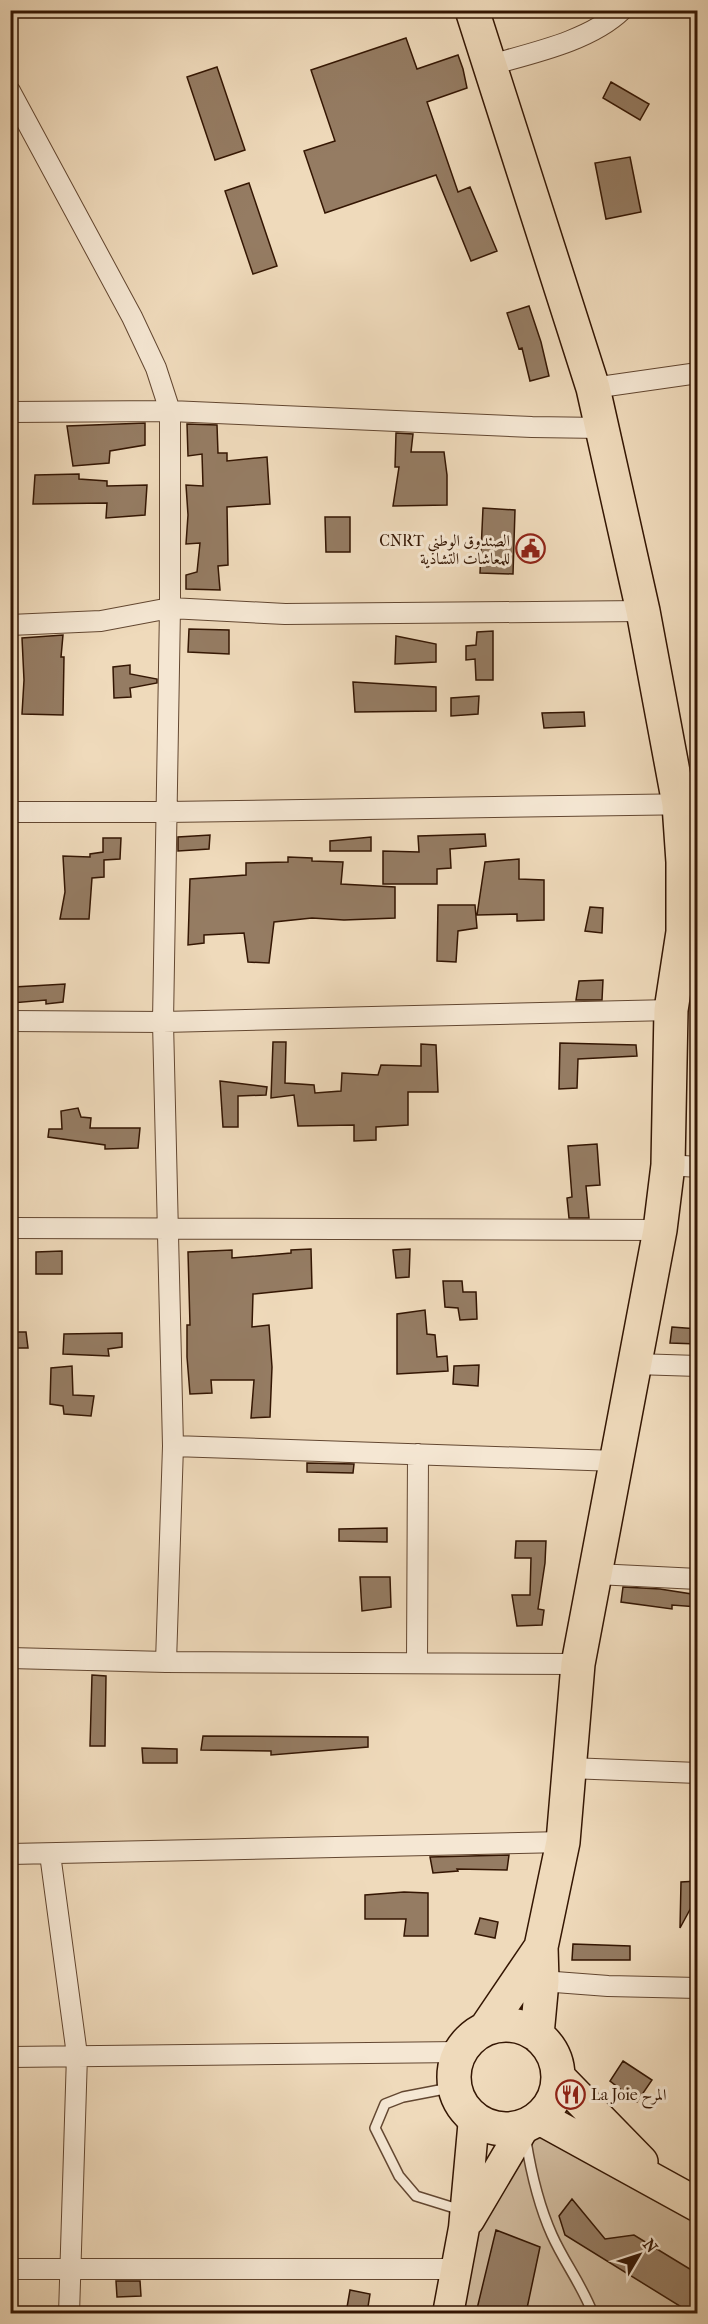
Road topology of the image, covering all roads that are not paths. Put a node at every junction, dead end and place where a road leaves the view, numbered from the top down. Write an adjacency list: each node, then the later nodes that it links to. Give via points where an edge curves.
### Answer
1 (472, 10): 3 (highway)
2 (622, 10): 3 (street, via 579,38)
3 (490, 65): 8 (highway)
4 (10, 91): 6 (street)
5 (10, 120): 6 (street)
6 (30, 128): 9 (street, via 132,317 156,368)
7 (698, 373): 8 (street)
8 (593, 388): 11 (highway)
9 (170, 411): 10 (street); 11 (street); 12 (street)
10 (10, 412)
11 (602, 428): 13 (highway)
12 (170, 608): 13 (street, via 285,614); 14 (street, via 101,621); 17 (street)
13 (643, 611): 15 (highway)
14 (10, 625)
15 (688, 804): 17 (street); 18 (highway, via 683,862)
16 (10, 812): 17 (street)
17 (166, 812): 21 (street)
18 (690, 932): 19 (highway)
19 (670, 1010): 21 (street); 22 (highway)
20 (10, 1022): 21 (street)
21 (163, 1022): 24 (street)
22 (682, 1166): 25 (highway)
23 (10, 1228): 24 (street)
24 (168, 1229): 25 (street); 28 (street)
25 (660, 1230): 26 (highway)
26 (635, 1364): 27 (street); 30 (highway)
27 (698, 1366)
28 (173, 1446): 29 (street); 34 (street)
29 (418, 1454): 30 (street); 35 (street)
30 (617, 1461): 31 (highway)
31 (596, 1574): 32 (street); 36 (highway)
32 (698, 1579)
33 (10, 1658): 34 (street)
34 (166, 1662): 35 (street)
35 (417, 1663): 36 (street)
36 (579, 1664): 37 (highway)
37 (569, 1768): 38 (street); 39 (highway)
38 (698, 1773)
39 (563, 1842): 41 (street); 42 (highway)
40 (10, 1854): 41 (street)
41 (50, 1854): 48 (street)
42 (542, 1947): 43 (highway); 45 (highway)
43 (542, 1981): 44 (street); 46 (highway)
44 (698, 1988)
45 (486, 2028): 46 (highway, via 521,2027); 47 (highway)
46 (537, 2035): 50 (highway, via 549,2047)
47 (460, 2052): 48 (street); 51 (highway, via 454,2069)
48 (77, 2055): 49 (street); 58 (street)
49 (10, 2056)
50 (559, 2078): 53 (highway, via 553,2100); 54 (highway)
51 (455, 2087): 52 (highway); 56 (lane, via 385,2104 375,2128 399,2176 416,2196)
52 (474, 2118): 53 (highway, via 489,2126 511,2129); 56 (main road)
53 (532, 2122): 54 (highway); 56 (main road); 62 (lane, via 534,2180 552,2235)
54 (666, 2186): 55 (highway)
55 (698, 2205)
56 (465, 2220): 59 (main road)
57 (10, 2268): 58 (street)
58 (71, 2269): 59 (street); 60 (street)
59 (457, 2269): 61 (main road)
60 (69, 2313)
61 (448, 2313)
62 (593, 2313)

